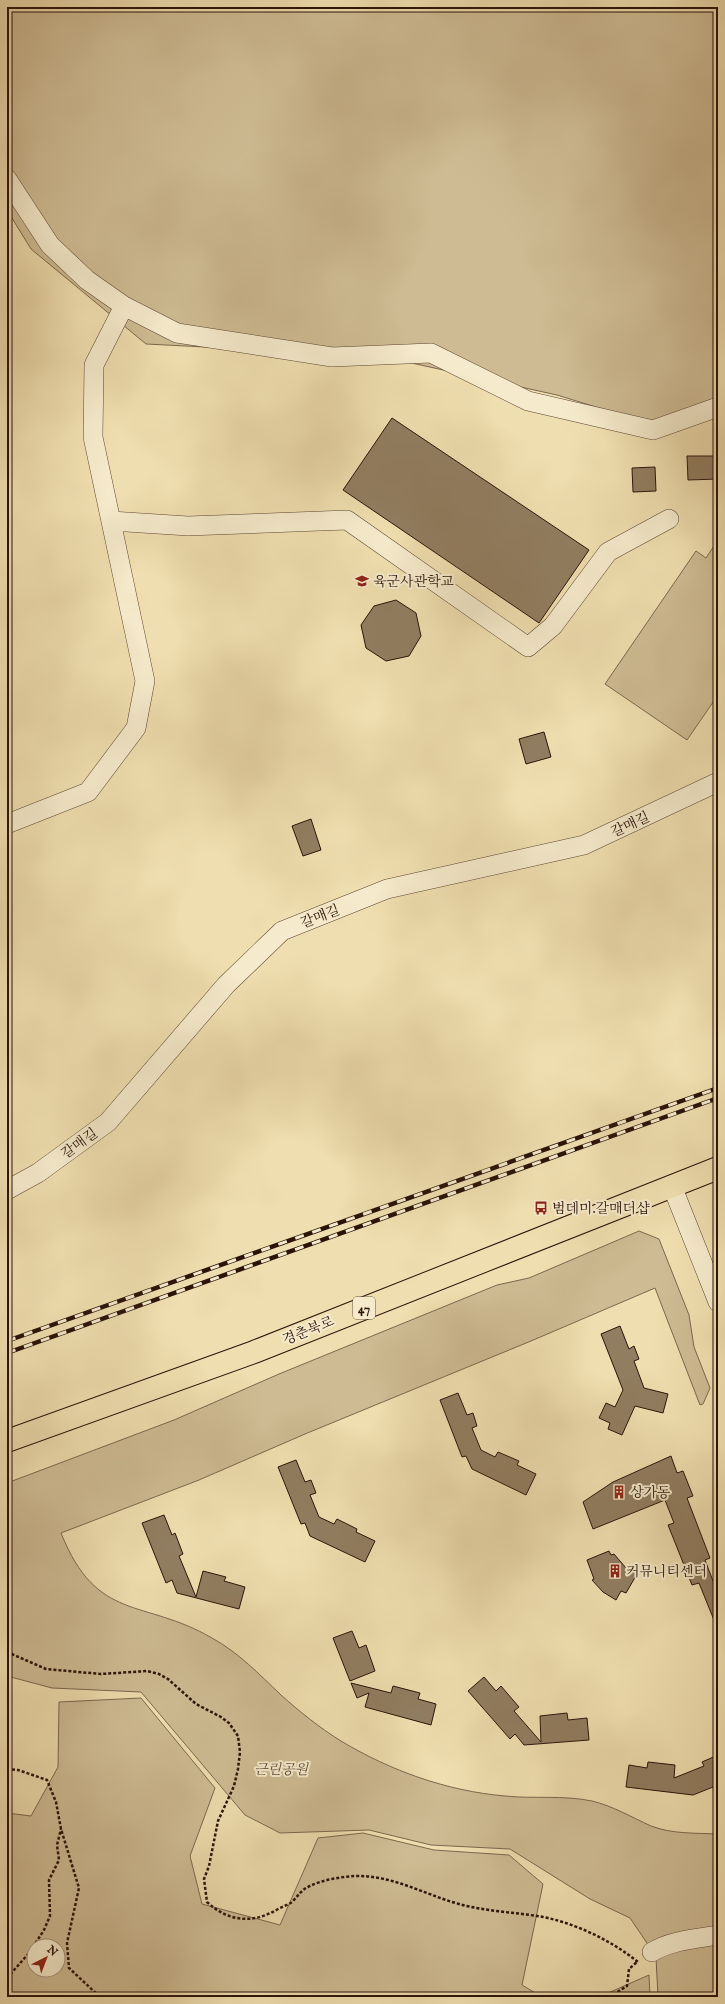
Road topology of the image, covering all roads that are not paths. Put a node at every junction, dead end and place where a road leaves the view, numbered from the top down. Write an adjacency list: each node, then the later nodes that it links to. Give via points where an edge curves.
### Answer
1 (7, 179): 2 (street, via 50,245 87,280)
2 (124, 306): 3 (street, via 177,333 332,357 431,353 528,401 653,430); 5 (street, via 94,365 93,437)
3 (718, 406)
4 (668, 519): 5 (street, via 608,552 553,626 528,647 347,520 188,526)
5 (111, 521): 7 (street, via 145,681 136,728 88,792)
6 (718, 782): 10 (street, 갈매길, via 584,845 387,890 282,931 226,985 108,1122 38,1173)
7 (7, 824)
8 (718, 1168): 9 (main road, 경춘북로 / 47)
9 (672, 1186): 11 (street); 12 (main road, 경춘북로 / 47, via 254,1352)
10 (7, 1190)
11 (718, 1302)
12 (7, 1441)
13 (718, 1935): 14 (street, via 660,1947)
14 (645, 1957)

